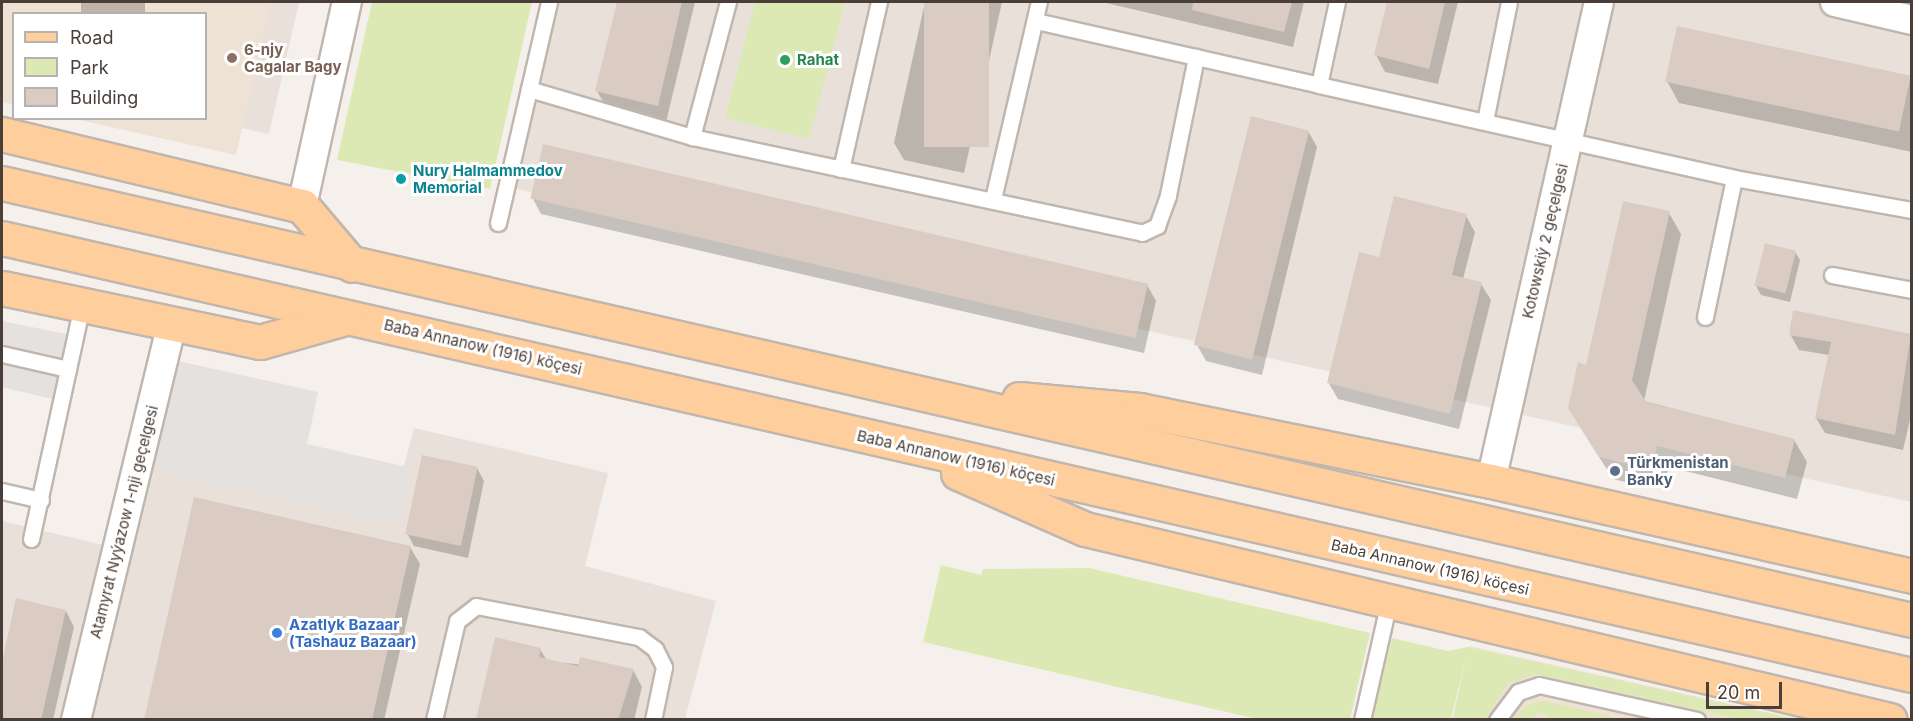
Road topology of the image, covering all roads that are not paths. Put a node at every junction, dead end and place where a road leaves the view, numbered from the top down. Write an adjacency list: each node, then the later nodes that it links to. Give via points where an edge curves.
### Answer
1 (347, 2): 23 (street)
2 (549, 2): 14 (lane)
3 (728, 2): 17 (lane)
4 (879, 2): 19 (lane)
5 (1039, 2): 11 (lane)
6 (1337, 2): 13 (lane)
7 (1509, 2): 15 (lane)
8 (1599, 2): 18 (street, Kotowskiý 2 geçelgesi)
9 (1835, 2): 10 (street)
10 (1911, 20)
11 (1036, 21): 12 (lane); 22 (lane)
12 (1196, 57): 13 (lane); 22 (lane, via 1157,226 1142,233 1121,232)
13 (1319, 85): 15 (lane)
14 (529, 89): 17 (lane); 25 (lane)
15 (1485, 121): 18 (lane)
16 (2, 134): 23 (main road)
17 (693, 137): 19 (lane)
18 (1568, 139): 20 (lane); 39 (street, Kotowskiý 2 geçelgesi)
19 (841, 169): 22 (lane)
20 (1734, 178): 24 (lane); 33 (lane)
21 (2, 183): 27 (main road)
22 (993, 199)
23 (302, 206): 27 (main road)
24 (1911, 210)
25 (498, 224)
26 (2, 238): 32 (main road, Baba Annanow (1916) köçesi)
27 (352, 265): 37 (main road)
28 (1832, 275): 30 (lane)
29 (2, 288): 31 (main road)
30 (1911, 290)
31 (82, 305): 34 (main road); 36 (lane)
32 (351, 316): 34 (main road, via 260,342); 38 (main road, Baba Annanow (1916) köçesi)
33 (1705, 317)
34 (172, 324): 48 (street, Atamyrat Nyýazow 1-nji geçelgesi)
35 (2, 354): 36 (lane)
36 (68, 369): 41 (lane)
37 (895, 388): 39 (main road, via 1139,410); 45 (main road)
38 (888, 442): 44 (main road, via 1085,529); 46 (main road, Baba Annanow (1916) köçesi)
39 (1491, 481): 43 (main road)
40 (2, 491): 41 (lane)
41 (41, 500): 42 (lane)
42 (31, 538)
43 (1911, 576)
44 (1389, 601): 51 (lane); 54 (main road)
45 (1911, 620)
46 (1911, 675)
47 (1658, 715): 52 (lane, via 1539,684 1518,692); 53 (lane)
48 (76, 720)
49 (434, 720): 50 (lane, via 458,621 476,606 639,637 655,649 664,667)
50 (652, 720)
51 (1362, 720)
52 (1497, 720)
53 (1697, 720)
54 (1890, 720)

